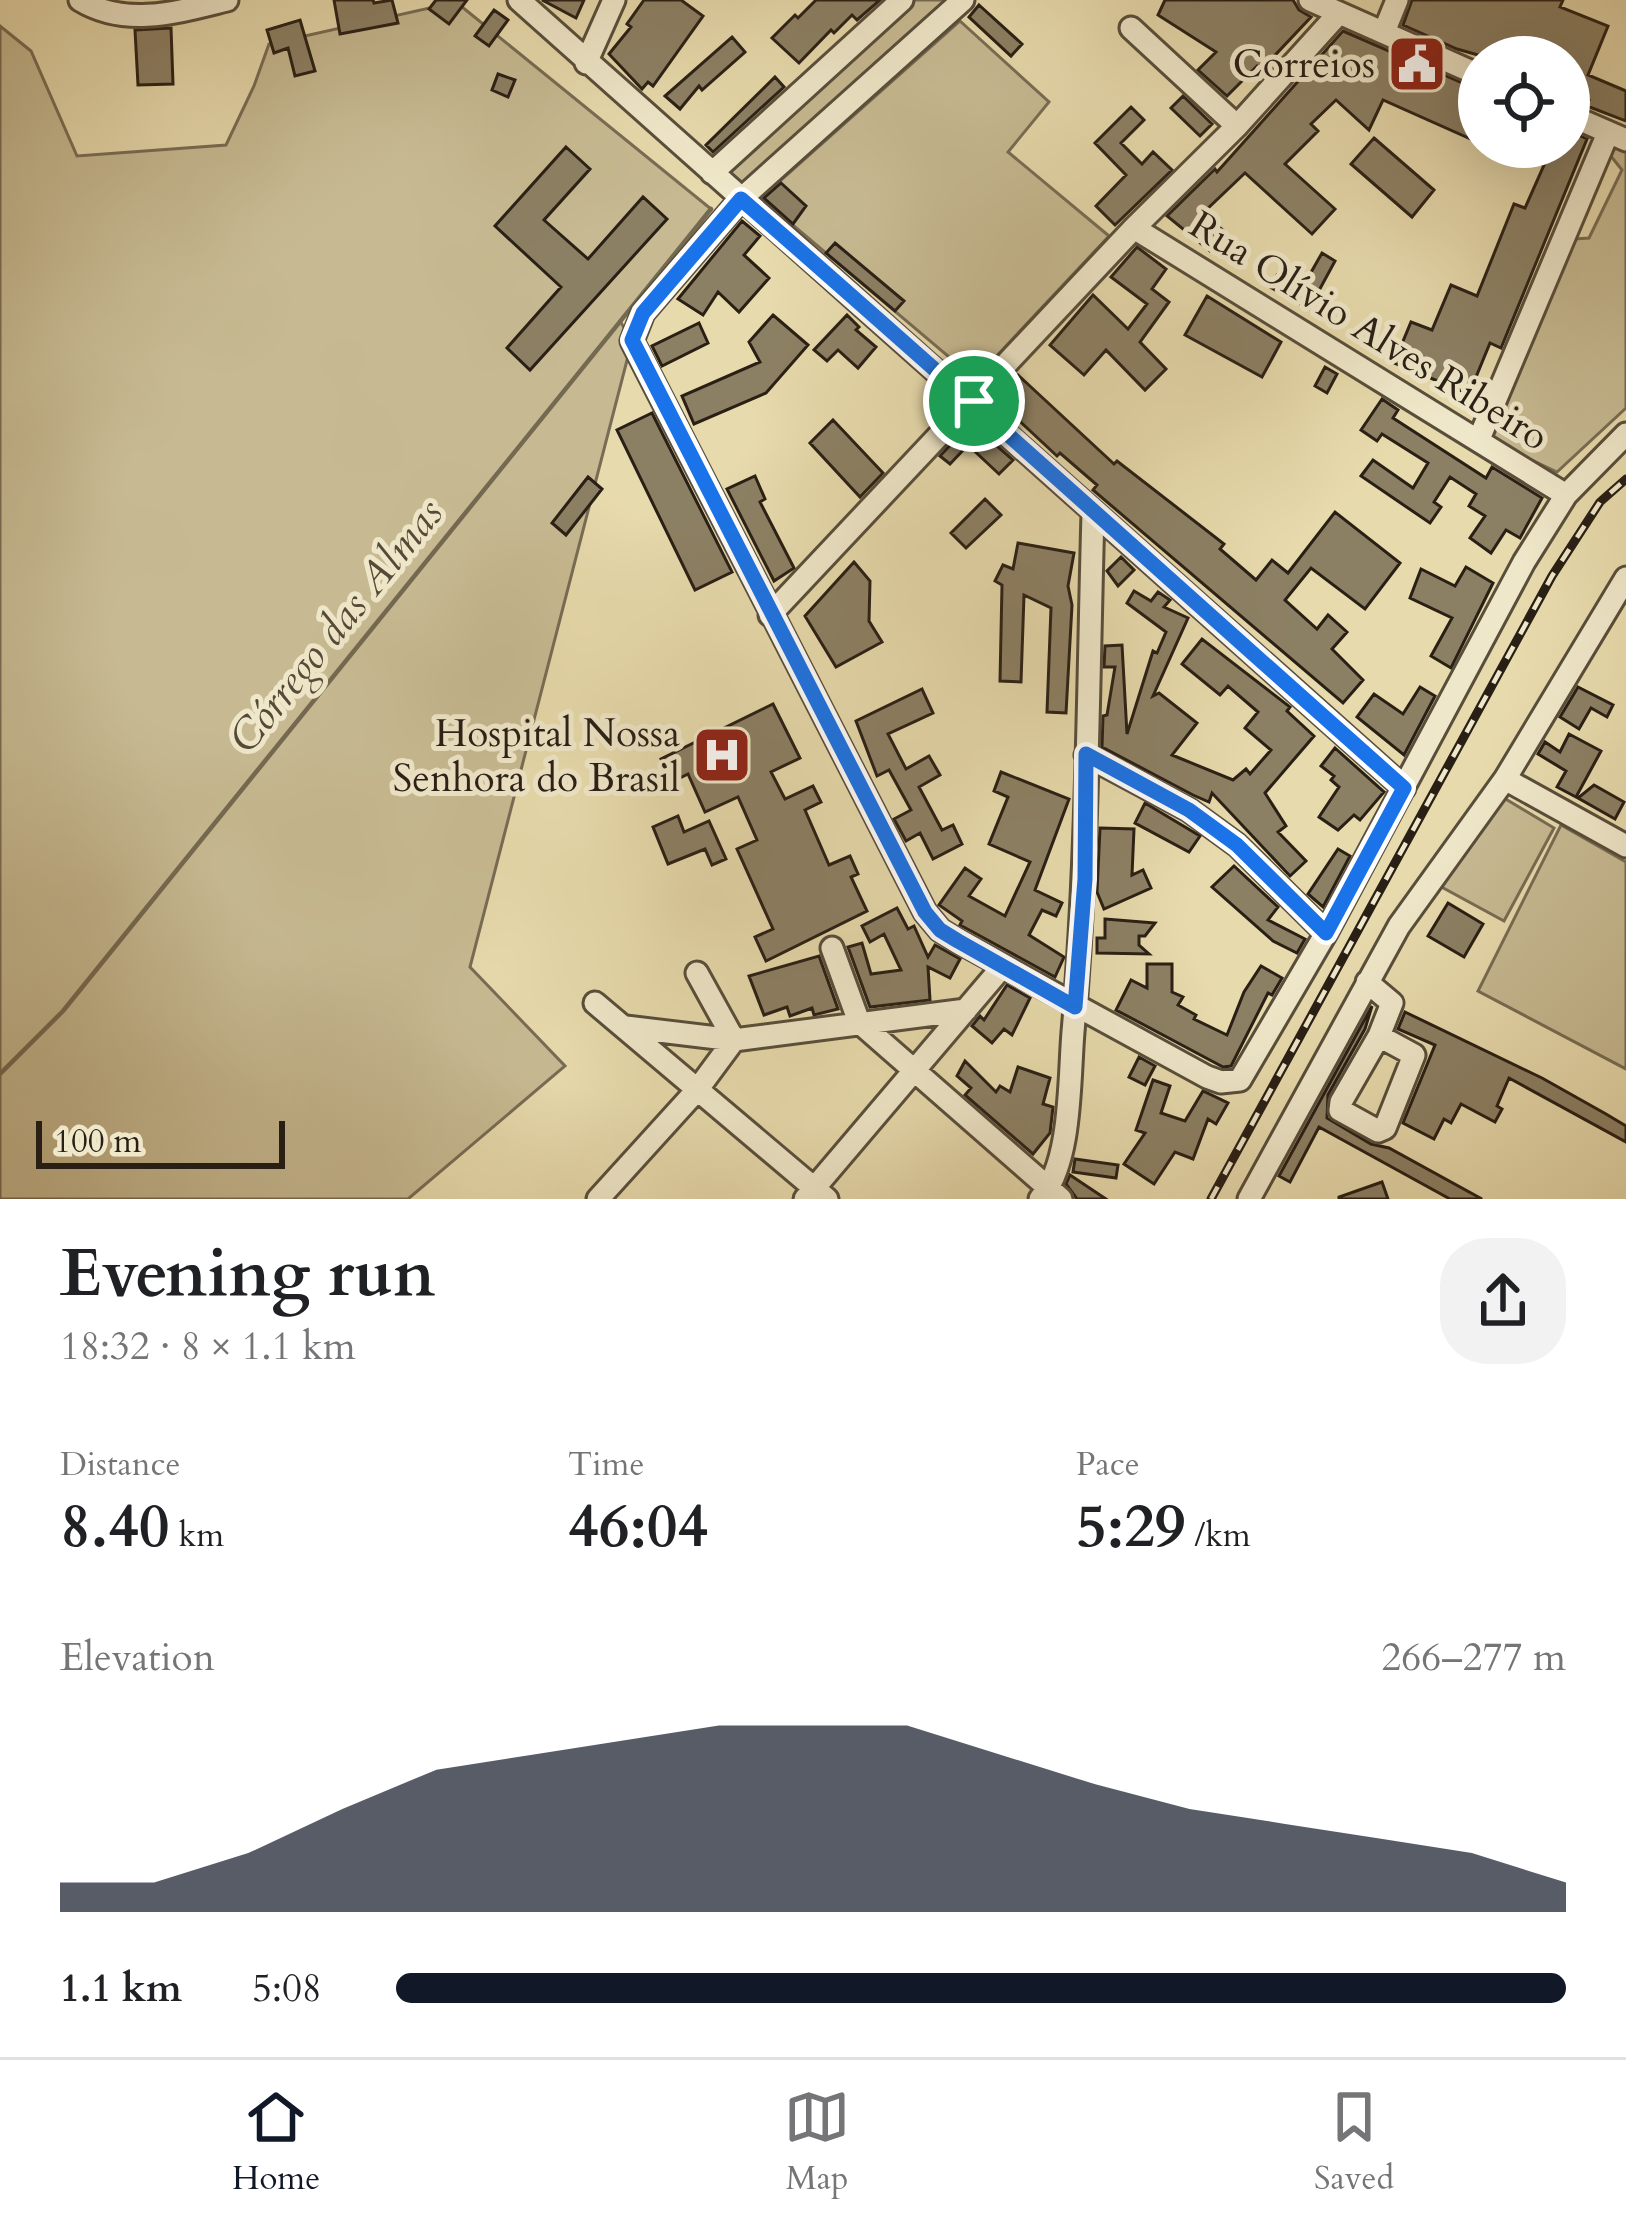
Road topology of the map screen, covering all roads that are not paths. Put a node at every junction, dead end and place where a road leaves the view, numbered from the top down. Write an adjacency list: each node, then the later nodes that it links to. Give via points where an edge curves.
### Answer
1 (80, 0): 9 (street, via 136,17)
2 (227, 0): 9 (street)
3 (519, 0): 12 (street)
4 (614, 0): 12 (street)
5 (902, 0): 16 (street)
6 (963, 0): 17 (street)
7 (1397, 0): 11 (street)
8 (1321, 4): 11 (street); 14 (street)
9 (179, 6)
10 (1131, 28): 14 (street)
11 (1384, 32): 13 (street)
12 (586, 63): 16 (street)
13 (1458, 65)
14 (1237, 126): 18 (street)
15 (1617, 137): 21 (street)
16 (712, 173): 17 (street)
17 (741, 199): 19 (street); 25 (street, via 643,313 632,340)
18 (1134, 228): 19 (street); 21 (street, Rua Olívio Alves Ribeiro)
19 (974, 401): 23 (street); 25 (street)
20 (1626, 434): 22 (street)
21 (1479, 439): 22 (street, Rua Olívio Alves Ribeiro)
22 (1566, 495): 28 (street)
23 (1093, 512): 26 (street); 28 (street)
24 (1626, 578): 27 (street)
25 (770, 615): 32 (street, via 925,912 940,930)
26 (1086, 754): 30 (street, via 1237,845); 36 (street)
27 (1504, 779): 29 (street); 34 (street)
28 (1404, 788): 30 (street)
29 (1623, 838)
30 (1326, 933): 36 (street, via 1234,1083 1207,1077)
31 (832, 948): 38 (street)
32 (1003, 966): 36 (street); 37 (street)
33 (697, 973): 41 (street)
34 (1367, 982): 40 (street, via 1392,1003); 47 (street)
35 (595, 1003): 39 (street)
36 (1075, 1007): 45 (street)
37 (966, 1010): 38 (street); 42 (street)
38 (859, 1022): 41 (street); 42 (street)
39 (626, 1027): 41 (street); 43 (street)
40 (1379, 1036)
41 (734, 1040): 43 (street)
42 (914, 1071): 44 (street); 45 (street)
43 (697, 1090): 44 (street); 46 (street)
44 (816, 1196)
45 (1050, 1196)
46 (598, 1199)
47 (1249, 1199)

